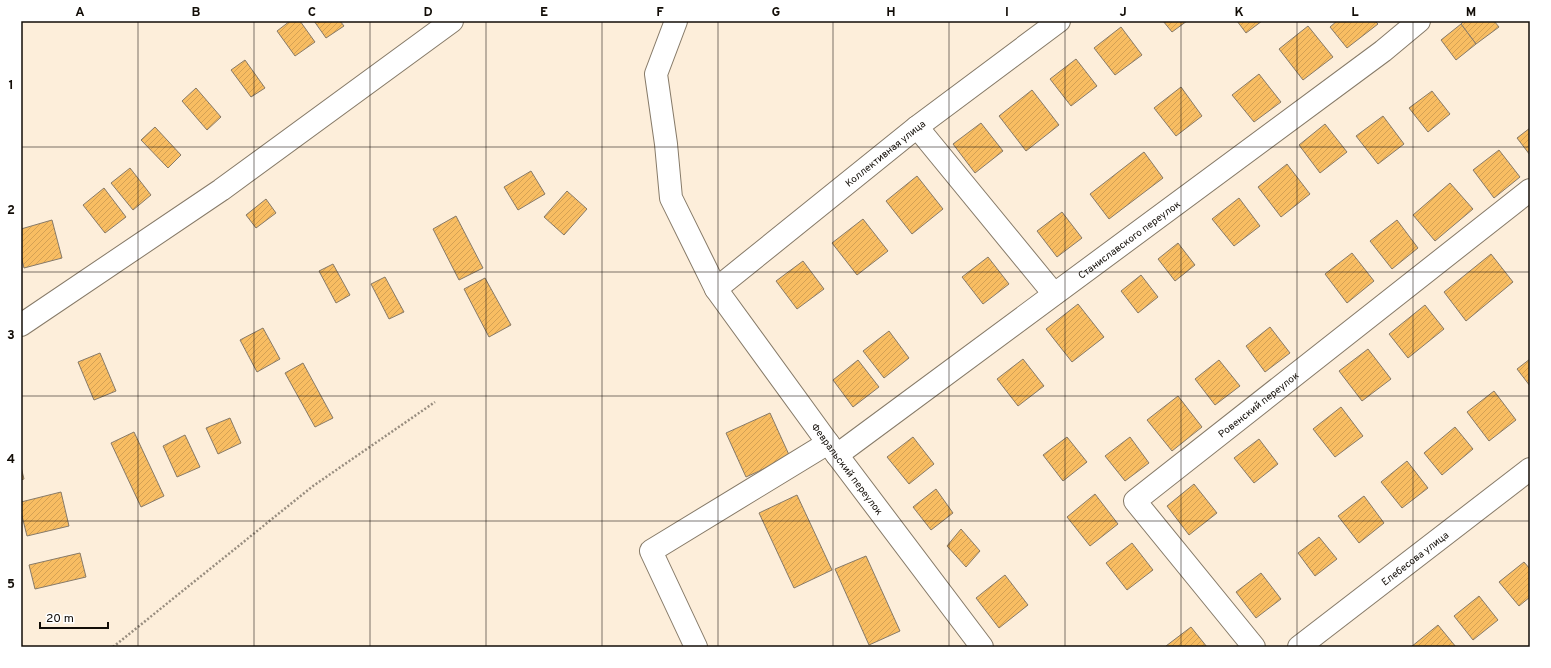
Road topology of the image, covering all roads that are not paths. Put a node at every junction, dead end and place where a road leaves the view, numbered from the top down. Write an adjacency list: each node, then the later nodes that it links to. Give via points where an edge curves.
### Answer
1 (452, 21): 9 (street, via 220,190)
2 (676, 21): 7 (street, Февральский переулок, via 656,74 671,198)
3 (1059, 21): 5 (street, Коллективная улица)
4 (1419, 21): 8 (street, Станиславского переулок, via 1383,51)
5 (917, 127): 7 (street, Коллективная улица); 8 (street)
6 (1530, 190): 14 (street, Ровенский переулок, via 1135,501)
7 (716, 289): 10 (street, Февральский переулок)
8 (1054, 294): 10 (street, Станиславского переулок)
9 (21, 325)
10 (833, 449): 12 (street, Станиславского переулок, via 651,551); 13 (street, Февральский переулок)
11 (1530, 469): 15 (street, Елебесова улица)
12 (696, 647)
13 (982, 647)
14 (1254, 647)
15 (1299, 647)

